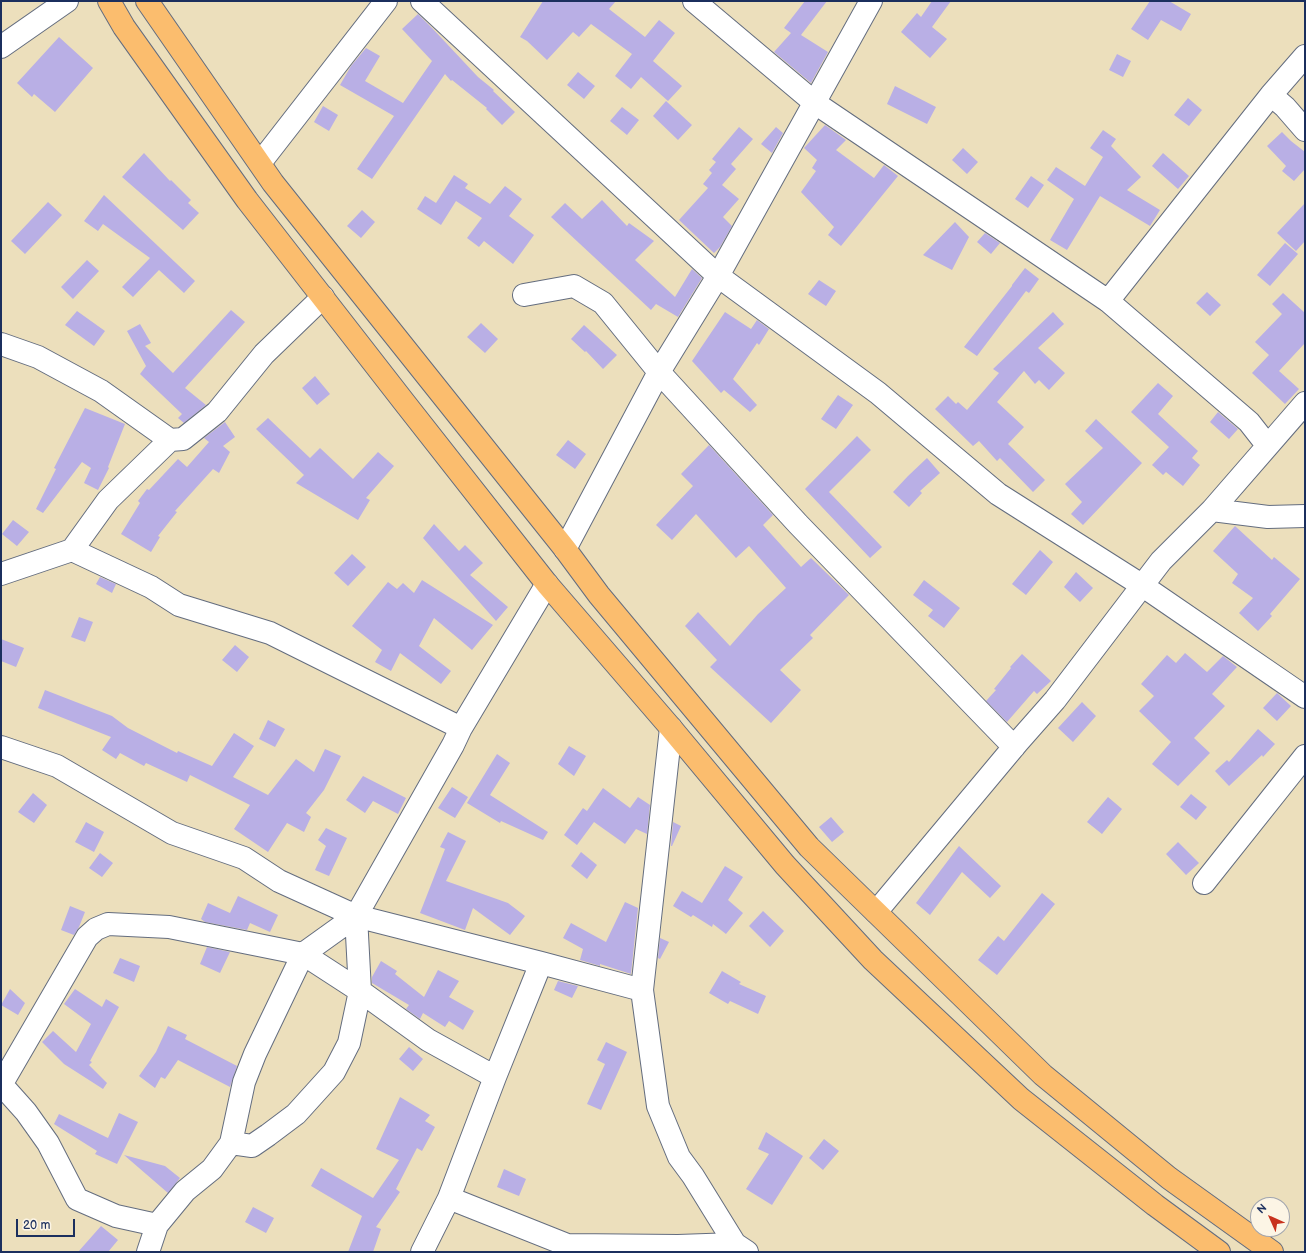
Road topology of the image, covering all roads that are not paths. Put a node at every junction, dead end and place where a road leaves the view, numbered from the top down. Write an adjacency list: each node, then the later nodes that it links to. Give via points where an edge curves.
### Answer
1 (67, 1): 8 (street)
2 (109, 1): 16 (main road, via 124,27 248,200)
3 (148, 1): 13 (main road)
4 (386, 1): 13 (street)
5 (422, 1): 14 (street)
6 (694, 1): 11 (street)
7 (871, 1): 11 (street)
8 (1, 47)
9 (1305, 56): 10 (street)
10 (1271, 95): 12 (street); 17 (street)
11 (815, 102): 14 (street); 17 (street)
12 (1305, 130)
13 (260, 163): 25 (main road, via 273,183)
14 (718, 276): 19 (street); 29 (street, via 878,393 998,494)
15 (524, 294): 19 (street, via 574,286 603,303)
16 (323, 297): 21 (street, via 264,354 217,412 183,439); 28 (main road)
17 (1108, 301): 22 (street, via 1249,422)
18 (1, 344): 21 (street, via 38,357 101,391)
19 (659, 372): 25 (street); 34 (street, via 798,524)
20 (1305, 403): 22 (street)
21 (170, 440): 26 (street, via 108,500)
22 (1267, 445): 23 (street)
23 (1212, 510): 24 (street, via 1268,517); 29 (street, via 1161,561)
24 (1305, 516)
25 (565, 549): 37 (main road, via 599,594 809,847)
26 (72, 550): 27 (street); 31 (street, via 151,587 179,605 270,633)
27 (1, 574)
28 (547, 584): 31 (street); 32 (main road)
29 (1143, 586): 30 (street); 34 (street, via 1055,700)
30 (1305, 697)
31 (461, 728): 38 (street)
32 (671, 728): 41 (street); 52 (main road, via 785,865 873,960 1022,1099)
33 (1, 746): 38 (street, via 57,766 172,833 244,858 279,881)
34 (1014, 747): 37 (street)
35 (1305, 756): 36 (street)
36 (1204, 883)
37 (876, 912): 53 (main road, via 1043,1075 1169,1178)
38 (356, 916): 39 (street); 40 (street); 42 (street)
39 (303, 954): 42 (street); 44 (street, via 170,927 108,924 96,929 87,937); 45 (street, via 244,1082)
40 (541, 963): 41 (street); 43 (street)
41 (642, 990): 48 (street, via 658,1106 679,1157)
42 (360, 991): 43 (street, via 428,1040); 45 (street, via 349,1044 334,1072 296,1114 268,1135 252,1146)
43 (494, 1077): 46 (street)
44 (1, 1085): 47 (street, via 26,1112 48,1143 77,1199 116,1216)
45 (231, 1143): 47 (street, via 212,1169 185,1191)
46 (449, 1198): 49 (street, via 567,1245); 51 (street)
47 (158, 1225): 50 (street)
48 (741, 1248): 49 (street)
49 (623, 1249)
50 (148, 1252)
51 (422, 1252)
52 (1218, 1252)
53 (1272, 1252)

